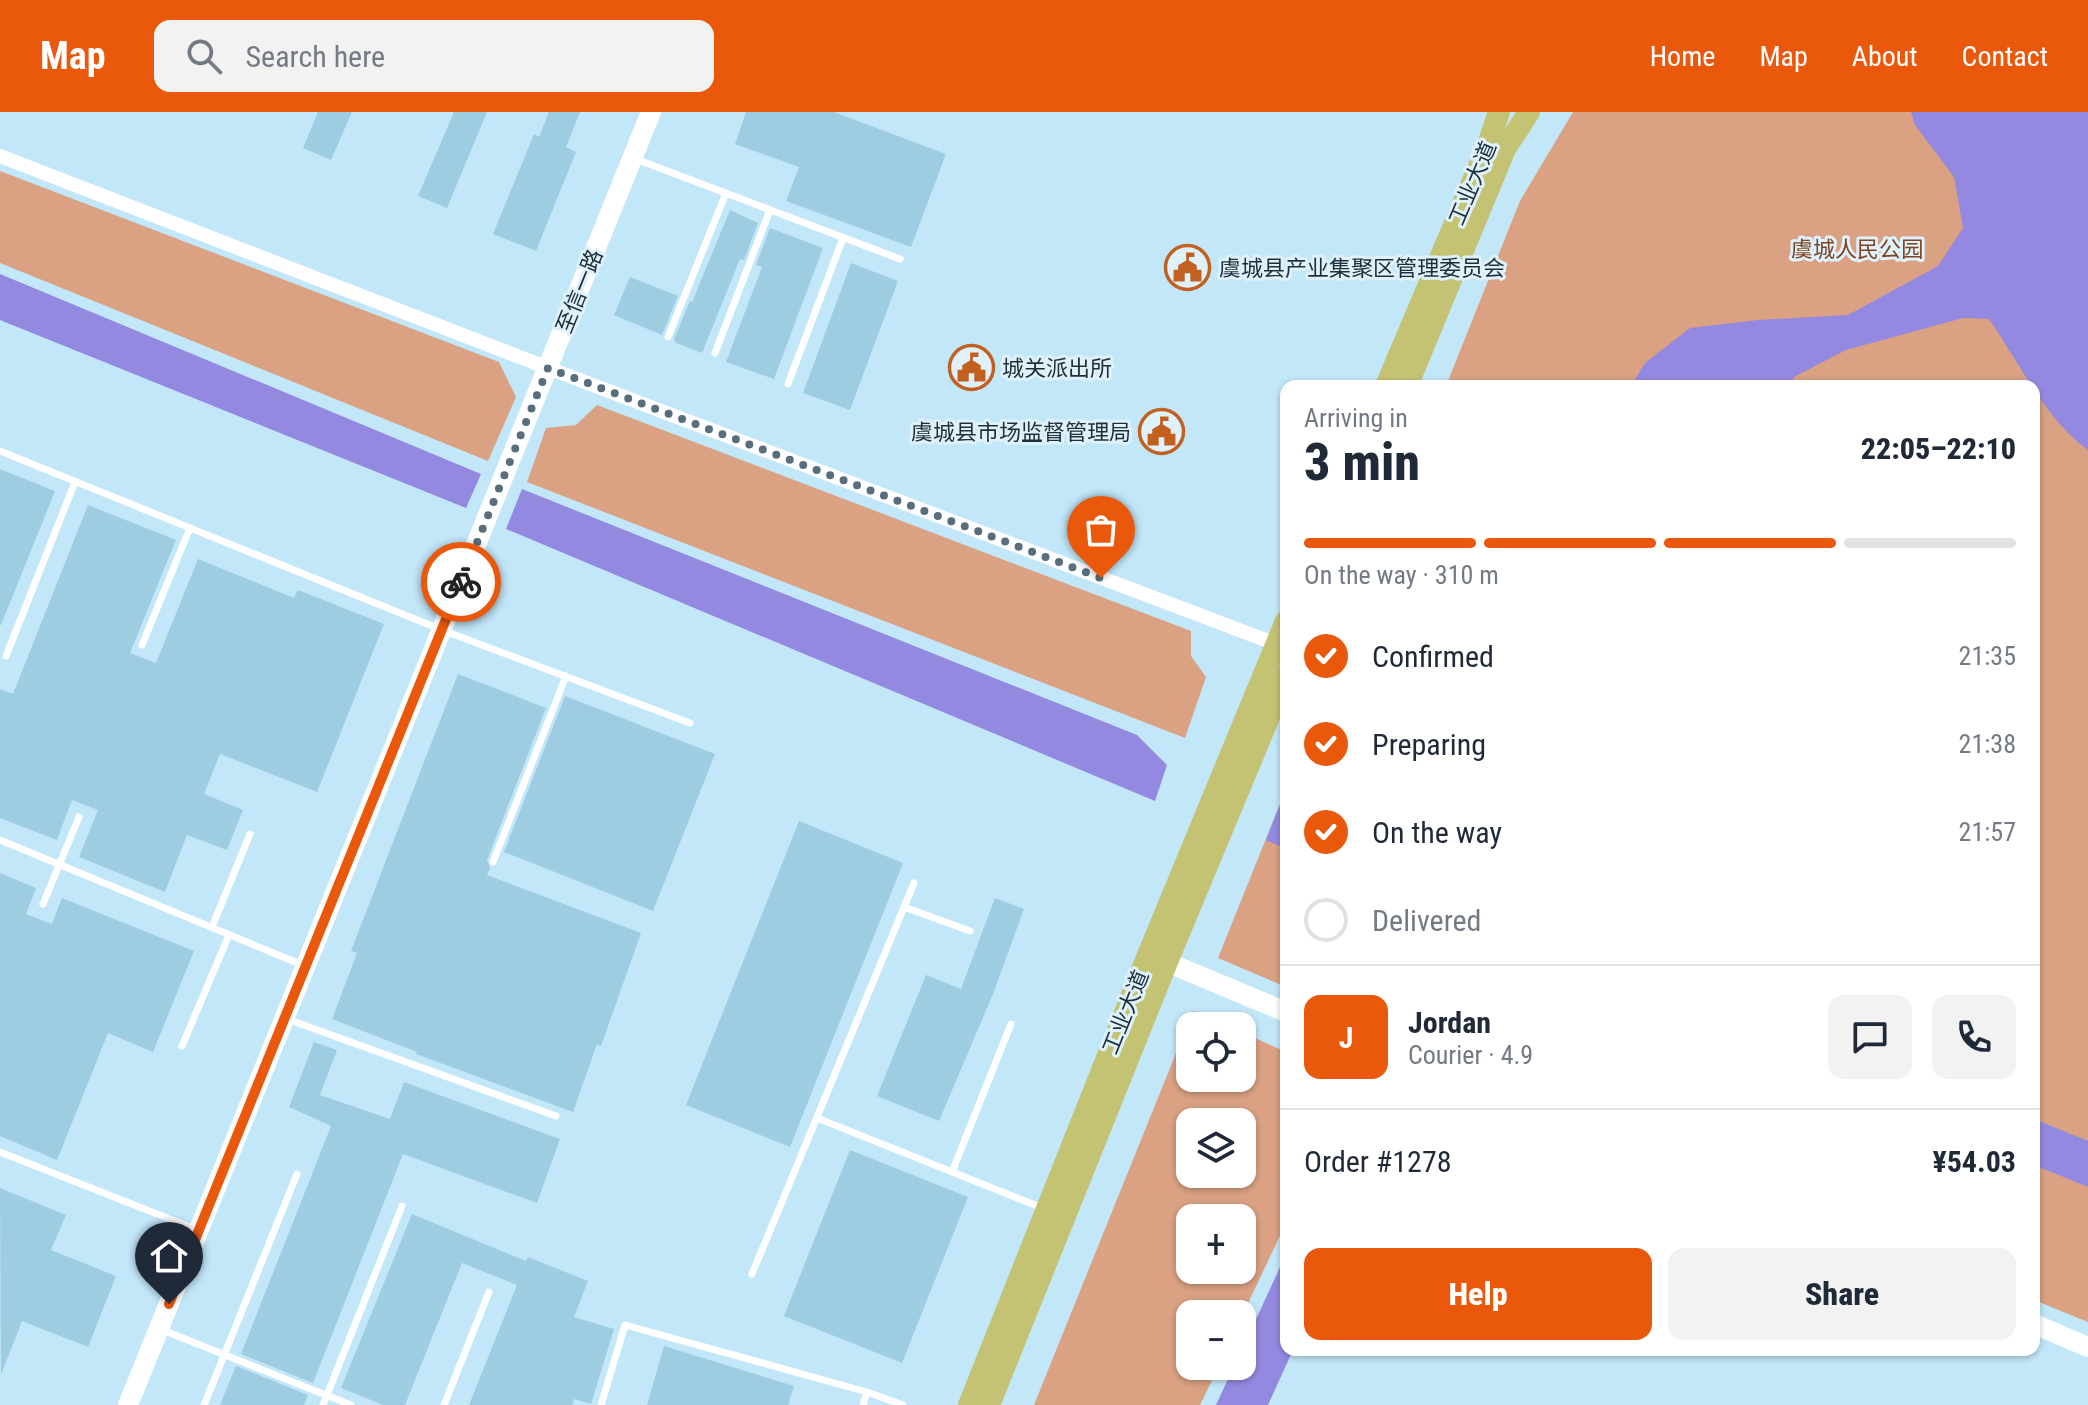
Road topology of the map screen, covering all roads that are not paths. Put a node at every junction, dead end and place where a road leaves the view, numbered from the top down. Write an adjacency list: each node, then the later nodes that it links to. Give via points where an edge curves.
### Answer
1 (651, 112): 5 (street, 至信一路)
2 (1499, 112): 13 (main road, 工业大道)
3 (1529, 112): 14 (main road, via 1505,149)
4 (0, 156): 12 (street)
5 (633, 158): 6 (lane); 12 (street, 至信一路)
6 (726, 193): 7 (lane); 10 (lane)
7 (770, 210): 8 (lane); 11 (lane)
8 (843, 238): 9 (lane); 15 (lane)
9 (900, 259)
10 (668, 337)
11 (715, 353)
12 (548, 368): 19 (street, 至信一路); 21 (street)
13 (1389, 380)
14 (1409, 380)
15 (788, 384)
16 (0, 451): 17 (lane)
17 (75, 482): 18 (lane); 23 (lane)
18 (190, 528): 19 (lane); 22 (lane)
19 (442, 630): 24 (lane); 39 (street, 至信一路)
20 (1280, 635): 21 (main road, 工业大道)
21 (1276, 644): 38 (main road, 工业大道)
22 (142, 645)
23 (6, 656)
24 (566, 676): 26 (lane); 30 (lane)
25 (1280, 689): 38 (main road)
26 (690, 723)
27 (79, 817): 31 (lane)
28 (250, 834): 35 (lane)
29 (0, 840): 31 (lane)
30 (493, 862)
31 (59, 865): 33 (lane); 35 (lane)
32 (914, 883): 34 (lane)
33 (43, 904)
34 (904, 907): 36 (lane); 45 (lane)
35 (212, 927): 37 (lane)
36 (970, 931)
37 (229, 935): 39 (lane); 43 (lane)
38 (1158, 958): 40 (street); 50 (main road, 工业大道)
39 (306, 966): 41 (street, 至信一路)
40 (1280, 1009)
41 (285, 1018): 44 (lane); 51 (street, 至信一路)
42 (1011, 1024): 47 (lane)
43 (182, 1046)
44 (556, 1116)
45 (817, 1118): 47 (lane); 52 (lane)
46 (0, 1152): 51 (lane)
47 (952, 1172): 50 (lane)
48 (297, 1174): 57 (lane)
49 (402, 1206): 59 (lane)
50 (1056, 1214): 68 (main road, 工业大道); 69 (main road)
51 (199, 1231): 55 (street, 至信一路)
52 (752, 1274)
53 (489, 1292): 64 (lane)
54 (2040, 1327): 56 (street)
55 (159, 1329): 57 (lane); 60 (street, 至信一路)
56 (2088, 1347)
57 (224, 1355): 59 (lane); 61 (lane)
58 (867, 1392): 65 (lane, via 625,1325); 66 (lane); 67 (lane)
59 (327, 1395): 62 (lane); 63 (lane)
60 (128, 1405)
61 (204, 1405)
62 (323, 1405)
63 (351, 1405)
64 (444, 1405)
65 (601, 1405)
66 (863, 1405)
67 (903, 1405)
68 (969, 1405)
69 (989, 1405)

